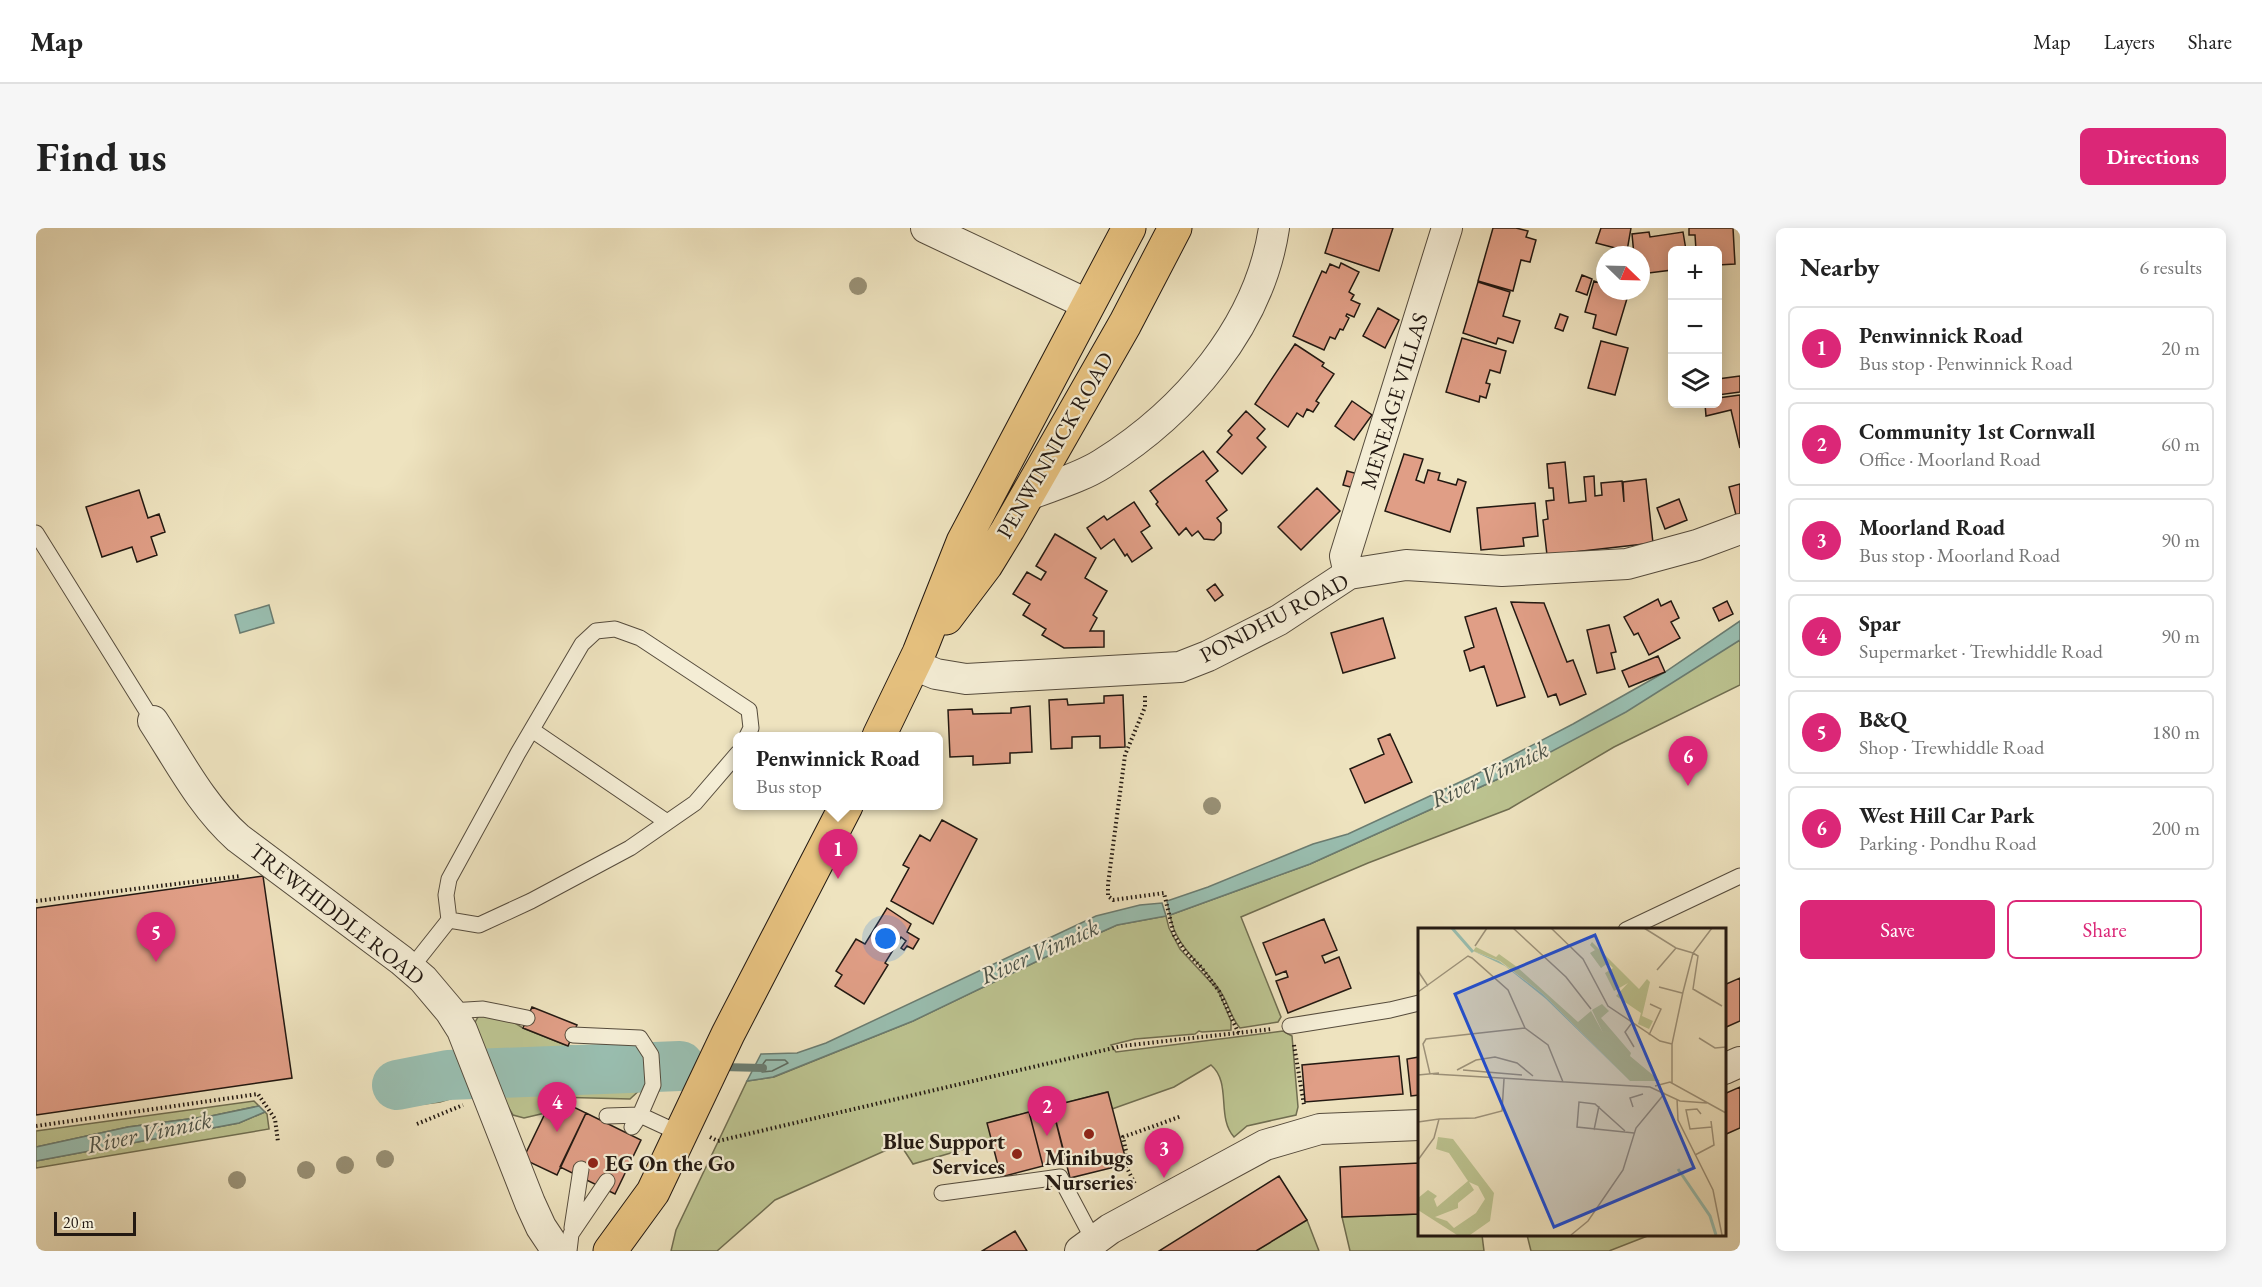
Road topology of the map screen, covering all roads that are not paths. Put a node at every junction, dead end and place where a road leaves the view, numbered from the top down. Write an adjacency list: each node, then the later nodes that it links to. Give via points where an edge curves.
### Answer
1 (926, 228): 7 (street)
2 (1129, 228): 7 (highway, PENWINNICK ROAD)
3 (1160, 228): 7 (highway)
4 (1175, 228): 7 (highway, PENWINNICK ROAD)
5 (1274, 228): 8 (street, via 1249,311 1216,362 1150,430 1100,465)
6 (1447, 228): 11 (street, MENEAGE VILLAS, via 1346,556)
7 (1107, 314): 8 (highway, PENWINNICK ROAD); 12 (highway, PENWINNICK ROAD, via 963,542)
8 (1026, 496): 12 (highway, PENWINNICK ROAD, via 986,565)
9 (1740, 529): 11 (street, PONDHU ROAD, via 1627,564 1502,571 1406,565)
10 (36, 533): 13 (lane)
11 (1349, 574): 12 (street, PONDHU ROAD, via 1279,620 1180,667 966,679 936,674)
12 (917, 659): 16 (highway, PENWINNICK ROAD)
13 (153, 721): 23 (street, TREWHIDDLE ROAD, via 220,822)
14 (532, 730): 15 (lane, via 582,644 596,631 615,629 640,638 749,710); 19 (lane); 21 (lane, via 449,879)
15 (749, 732)
16 (881, 732)
17 (733, 759): 19 (lane, via 695,803)
18 (844, 810): 33 (highway)
19 (668, 822): 21 (lane, via 630,848 479,925)
20 (1740, 876): 22 (lane)
21 (449, 920): 23 (lane)
22 (1630, 928)
23 (411, 968): 25 (street, TREWHIDDLE ROAD)
24 (1418, 1003): 27 (lane)
25 (450, 1011): 26 (lane, via 483,1009); 39 (street, TREWHIDDLE ROAD, via 475,1058 541,1227)
26 (527, 1018)
27 (1290, 1026)
28 (573, 1035): 32 (lane, via 640,1038 651,1055 653,1086)
29 (1740, 1062): 30 (street)
30 (1725, 1069)
31 (607, 1116): 32 (lane)
32 (636, 1121): 33 (lane)
33 (686, 1122): 37 (highway)
34 (1418, 1125): 40 (street, via 1320,1129 1265,1145)
35 (581, 1169): 39 (lane)
36 (606, 1181): 39 (lane)
37 (653, 1192): 42 (highway); 43 (highway)
38 (942, 1193): 40 (lane, via 1060,1177)
39 (564, 1243): 41 (lane)
40 (1087, 1246)
41 (569, 1251)
42 (610, 1251)
43 (639, 1251)

